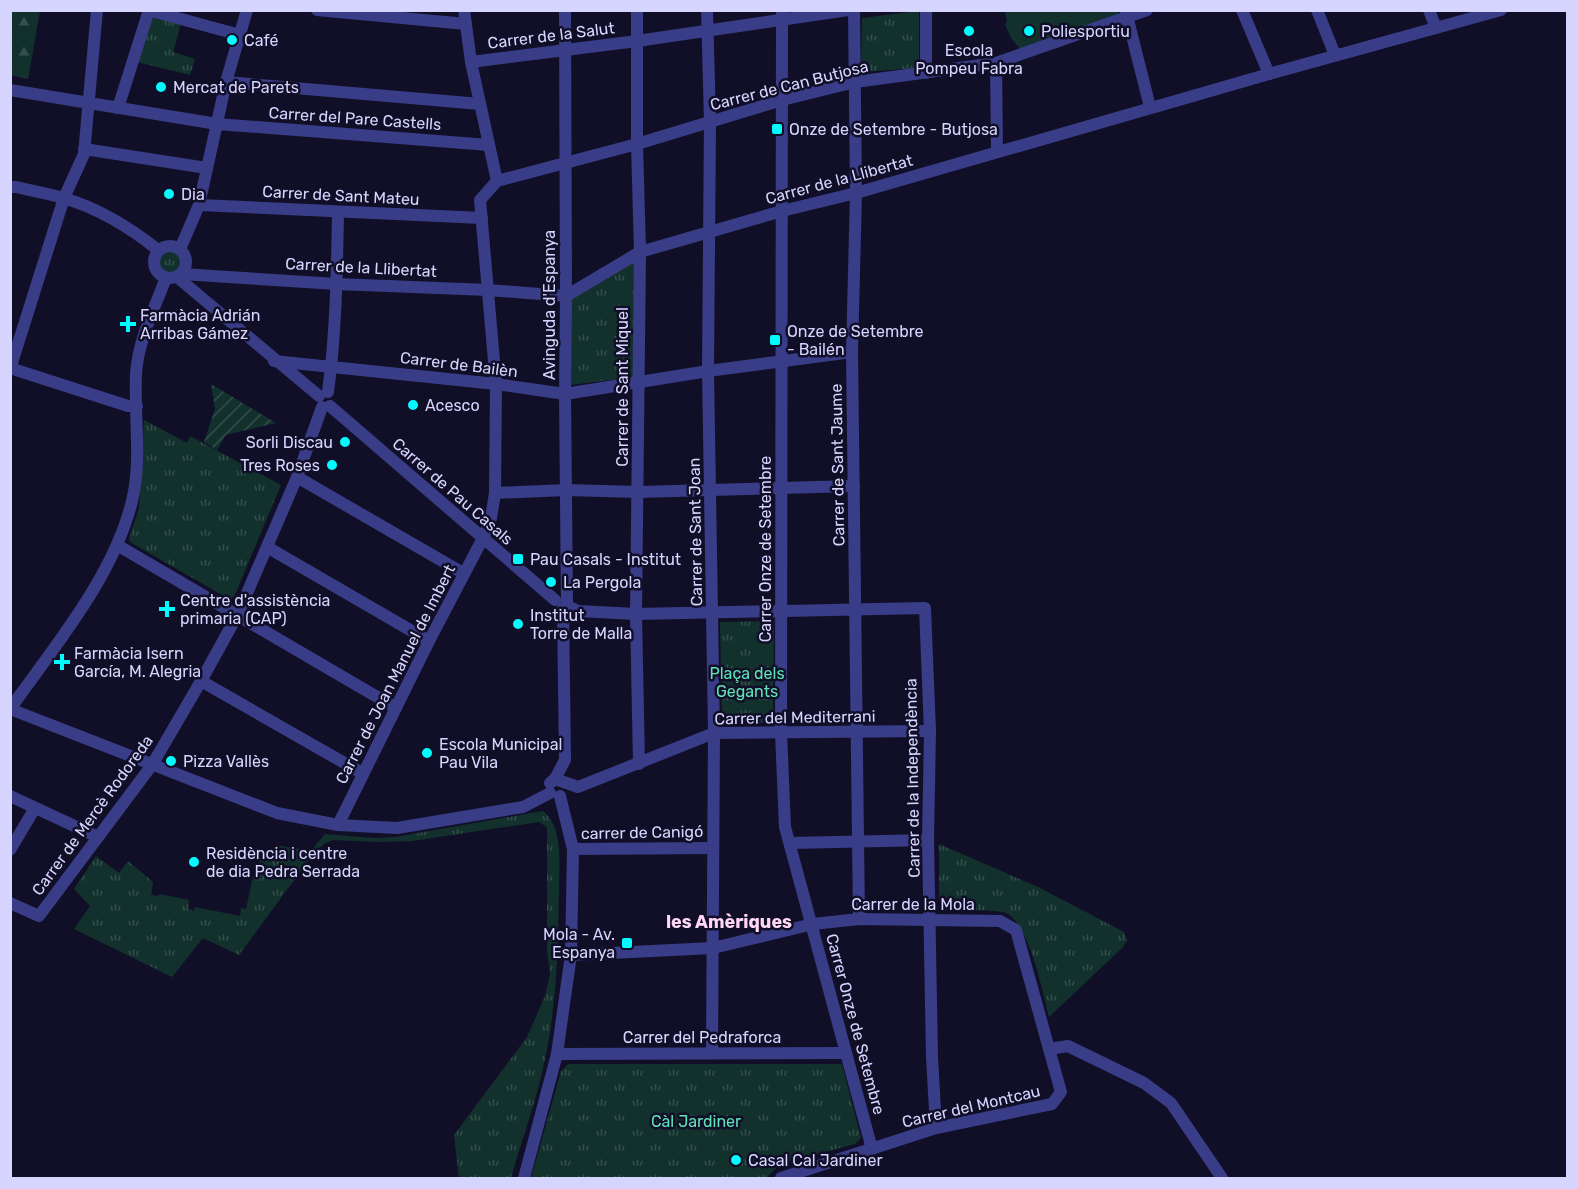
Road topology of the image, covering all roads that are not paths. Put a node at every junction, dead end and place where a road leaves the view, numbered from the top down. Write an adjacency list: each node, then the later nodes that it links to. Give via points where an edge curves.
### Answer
1 (97, 10): 35 (street)
2 (247, 10): 23 (street)
3 (317, 10): 17 (street)
4 (464, 10): 20 (street)
5 (565, 10): 25 (street, Avinguda d'Espanya)
6 (638, 10): 24 (street, Carrer de Sant Miquel)
7 (707, 10): 22 (street, Carrer de Sant Joan)
8 (848, 10): 19 (street, Carrer de la Salut)
9 (855, 10): 32 (street, Carrer de Sant Jaume)
10 (926, 10): 29 (street)
11 (1148, 10): 18 (street, Carrer de Can Butjosa)
12 (1242, 10): 30 (street)
13 (1317, 10): 26 (street)
14 (1429, 10): 21 (street)
15 (1501, 10): 21 (street, Carrer de la Llibertat)
16 (149, 11): 23 (street); 38 (street)
17 (363, 13): 20 (street)
18 (1126, 14): 28 (street, Carrer de Can Butjosa); 37 (street)
19 (782, 15): 22 (street, Carrer de la Salut); 34 (street, Carrer Onze de Setembre)
20 (466, 24): 27 (street)
21 (1436, 28): 26 (street, Carrer de la Llibertat)
22 (706, 30): 24 (street, Carrer de la Salut); 39 (street, Carrer de Sant Joan)
23 (240, 35): 31 (street)
24 (637, 41): 25 (street, Carrer de la Salut); 41 (street, Carrer de Sant Miquel)
25 (565, 49): 27 (street, Carrer de la Salut); 45 (street, Avinguda d'Espanya)
26 (1335, 55): 30 (street, Carrer de la Llibertat)
27 (471, 62): 36 (street)
28 (996, 63): 29 (street, Carrer de Can Butjosa); 44 (street)
29 (926, 73): 32 (street, Carrer de Can Butjosa)
30 (1269, 74): 37 (street, Carrer de la Llibertat)
31 (226, 82): 36 (street); 40 (street)
32 (855, 82): 34 (street, Carrer de Can Butjosa); 49 (street, Carrer de Sant Jaume)
33 (10, 90): 35 (street, Carrer del Pare Castells)
34 (782, 100): 39 (street, Carrer de Can Butjosa); 52 (street, Carrer Onze de Setembre)
35 (88, 103): 38 (street, Carrer del Pare Castells); 43 (street)
36 (480, 104): 42 (street)
37 (1149, 107): 44 (street, Carrer de la Llibertat)
38 (118, 108): 40 (street, Carrer del Pare Castells)
39 (710, 121): 41 (street, Carrer de Can Butjosa); 55 (street, Carrer de Sant Joan)
40 (217, 124): 42 (street, Carrer del Pare Castells); 46 (street)
41 (637, 144): 45 (street, Carrer de Can Butjosa); 58 (street, Carrer de Sant Miquel)
42 (489, 145): 47 (street)
43 (84, 148): 46 (street); 50 (street)
44 (997, 151): 49 (street, Carrer de la Llibertat)
45 (565, 165): 47 (street, Carrer de Can Butjosa); 62 (street, Avinguda d'Espanya)
46 (207, 168): 51 (street)
47 (497, 181): 54 (street, Carrer de Joan Manuel de Imbert, via 480,200)
48 (10, 188): 50 (street)
49 (856, 193): 52 (street, Carrer de la Llibertat); 63 (street, Carrer de Sant Jaume)
50 (64, 198): 57 (street, via 140,235); 66 (street)
51 (199, 205): 53 (street, Carrer de Sant Mateu); 56 (street)
52 (783, 211): 55 (street, Carrer de la Llibertat); 65 (street, Carrer Onze de Setembre)
53 (338, 212): 54 (street, Carrer de Sant Mateu); 60 (street, Carrer de Mercè Rodoreda)
54 (482, 218): 61 (street, Carrer de Joan Manuel de Imbert)
55 (709, 231): 58 (street, Carrer de la Llibertat); 68 (street, Carrer de Sant Joan)
56 (180, 249): 57 (street, via 168,246); 59 (street, via 187,264)
57 (158, 250): 59 (street, via 154,267 160,276)
58 (640, 252): 62 (street, Carrer de la Llibertat); 69 (street, Carrer de Sant Miquel)
59 (175, 277): 60 (street, Carrer de la Llibertat); 64 (street, Carrer de Pau Casals); 73 (street, via 144,333 136,373)
60 (337, 284): 61 (street, Carrer de la Llibertat); 67 (street, Carrer de Mercè Rodoreda)
61 (488, 290): 62 (street, Carrer de la Llibertat); 70 (street, Carrer de Joan Manuel de Imbert)
62 (566, 296): 71 (street, Avinguda d'Espanya)
63 (852, 352): 65 (street, Carrer de Bailèn); 75 (street, Carrer de Sant Jaume)
64 (274, 361): 67 (street, Carrer de Bailèn); 72 (street, Carrer de Pau Casals)
65 (781, 362): 68 (street, Carrer de Bailèn); 77 (street, Carrer Onze de Setembre)
66 (11, 366): 73 (street)
67 (332, 366): 70 (street, Carrer de Bailèn); 72 (street, Carrer de Mercè Rodoreda)
68 (708, 371): 69 (street, Carrer de Bailèn); 76 (street, Carrer de Sant Joan)
69 (638, 383): 71 (street, Carrer de Bailèn); 79 (street, Carrer de Sant Miquel)
70 (496, 384): 71 (street, Carrer de Bailèn); 80 (street, Carrer de Joan Manuel de Imbert)
71 (565, 394): 78 (street, Avinguda d'Espanya)
72 (325, 400): 74 (street, Carrer de Mercè Rodoreda); 81 (street, Carrer de Pau Casals)
73 (137, 406): 82 (street, via 136,480)
74 (297, 477): 83 (street, Carrer de Mercè Rodoreda); 84 (street)
75 (854, 486): 77 (street); 86 (street, Carrer de Sant Jaume)
76 (711, 489): 77 (street); 79 (street); 88 (street, Carrer de Sant Joan)
77 (781, 489): 87 (street, Carrer Onze de Setembre)
78 (566, 490): 79 (street); 80 (street); 85 (street, Avinguda d'Espanya)
79 (638, 492): 90 (street, Carrer de Sant Miquel)
80 (495, 493): 81 (street, Carrer de Joan Manuel de Imbert)
81 (483, 538): 84 (street, Carrer de Joan Manuel de Imbert); 85 (street, Carrer de Pau Casals)
82 (117, 545): 89 (street); 94 (street, via 84,605)
83 (267, 547): 89 (street, Carrer de Mercè Rodoreda); 91 (street)
84 (463, 573): 91 (street, Carrer de Joan Manuel de Imbert)
85 (563, 604): 90 (street, via 578,612); 102 (street, Avinguda d'Espanya, via 565,760)
86 (856, 609): 87 (street); 95 (street, Carrer de la Independència, via 925,608); 98 (street, Carrer de Sant Jaume)
87 (782, 611): 88 (street); 97 (street, Carrer Onze de Setembre)
88 (713, 612): 90 (street); 96 (street, Carrer de Sant Joan)
89 (238, 614): 92 (street, Carrer de Mercè Rodoreda); 93 (street)
90 (636, 614): 99 (street, Carrer de Sant Miquel)
91 (429, 640): 93 (street, Carrer de Joan Manuel de Imbert)
92 (201, 681): 100 (street, Carrer de Mercè Rodoreda); 101 (street)
93 (396, 708): 101 (street, Carrer de Joan Manuel de Imbert)
94 (10, 709): 100 (street)
95 (930, 731): 98 (street, Carrer del Mediterrani); 107 (street, Carrer de la Independència)
96 (714, 733): 97 (street, Carrer del Mediterrani); 99 (street, Carrer del Mediterrani); 110 (street, Carrer de Sant Joan)
97 (782, 733): 98 (street, Carrer del Mediterrani); 109 (street, Carrer Onze de Setembre, via 785,827)
98 (856, 733): 108 (street, Carrer de Sant Jaume)
99 (639, 764): 102 (street, Carrer del Mediterrani, via 578,787)
100 (152, 765): 105 (street, via 277,813); 106 (street, Carrer de Mercè Rodoreda)
101 (362, 773): 105 (street, Carrer de Joan Manuel de Imbert)
102 (557, 788): 105 (street, via 523,807 397,828); 111 (street)
103 (10, 796): 104 (street)
104 (35, 808): 106 (street); 112 (street)
105 (338, 825)
106 (98, 837): 113 (street, Carrer de Mercè Rodoreda, via 39,916)
107 (928, 840): 108 (street); 115 (street, Carrer de la Independència)
108 (859, 842): 109 (street); 114 (street, Carrer de Sant Jaume)
109 (791, 843): 116 (street, Carrer Onze de Setembre)
110 (712, 848): 111 (street, carrer de Canigó); 117 (street, Carrer de Sant Joan)
111 (573, 849): 118 (street)
112 (10, 850)
113 (10, 903)
114 (859, 919): 115 (street, Carrer de la Mola); 116 (street, Carrer de la Mola)
115 (931, 921): 119 (street, Carrer de la Mola, via 1000,921 1016,930); 124 (street, Carrer de la Independència)
116 (813, 924): 117 (street, Carrer de la Mola); 121 (street, Carrer Onze de Setembre)
117 (713, 948): 118 (street, Carrer de la Mola); 120 (street, Carrer de Sant Joan)
118 (571, 955): 122 (street)
119 (1049, 1049): 123 (street, Carrer de la Mola); 128 (street, via 1068,1046 1144,1083 1171,1103)
120 (712, 1053): 121 (street, Carrer del Pedraforca); 122 (street, Carrer del Pedraforca)
121 (846, 1053): 125 (street, Carrer Onze de Setembre)
122 (557, 1054): 126 (street)
123 (1061, 1092): 124 (street, Carrer del Montcau, via 1052,1104)
124 (936, 1128): 125 (street, Carrer del Montcau)
125 (872, 1149): 127 (street, Carrer del Montcau)
126 (524, 1179)
127 (781, 1179)
128 (1222, 1179)

